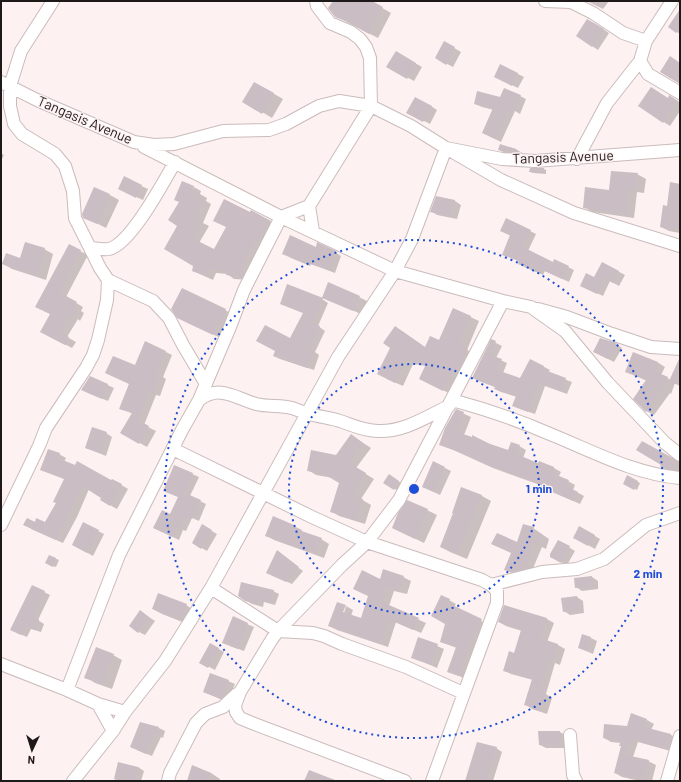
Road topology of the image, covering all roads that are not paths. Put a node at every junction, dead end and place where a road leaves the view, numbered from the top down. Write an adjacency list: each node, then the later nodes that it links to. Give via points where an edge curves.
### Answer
1 (53, 1): 7 (street, via 21,51)
2 (316, 1): 9 (street, via 330,23 351,32 366,47 370,58)
3 (544, 1): 5 (street, via 571,2 623,33)
4 (672, 1): 5 (street)
5 (646, 41): 6 (street)
6 (640, 60): 8 (street, via 648,74); 13 (street, via 607,103)
7 (6, 84): 10 (street, Tangasis Avenue); 19 (street, via 14,124 22,134 55,154 65,166 73,191 75,218)
8 (680, 93)
9 (371, 106): 10 (street, Tangasis Avenue, via 339,101 319,106 269,130 223,131 174,144); 11 (street, Tangasis Avenue, via 411,126); 15 (street)
10 (134, 142): 14 (street)
11 (446, 148): 13 (street, Tangasis Avenue, via 502,160); 18 (street, via 501,180 574,213); 20 (street, via 412,239)
12 (680, 150): 13 (street, Tangasis Avenue)
13 (577, 159)
14 (175, 162): 16 (street); 19 (street, via 143,216 125,238 109,249)
15 (309, 206): 16 (street); 17 (street)
16 (281, 217): 17 (street); 25 (street, via 244,290)
17 (313, 231): 20 (street)
18 (680, 246)
19 (91, 248): 21 (street)
20 (395, 270): 22 (street); 28 (street, via 338,357)
21 (108, 280): 25 (street, via 153,301 169,318); 34 (street, via 107,300 93,355 46,428)
22 (503, 301): 23 (street); 27 (street)
23 (531, 307): 24 (street, via 651,347); 30 (street, via 565,331 608,383 665,443)
24 (680, 348)
25 (206, 384): 26 (street)
26 (199, 400): 28 (street, via 206,394 216,392 255,404 291,408); 29 (street)
27 (450, 403): 28 (street, via 415,423 399,429 377,432); 31 (street, via 482,408 636,470); 35 (street, via 399,500)
28 (307, 414): 32 (street)
29 (173, 449): 32 (street); 40 (street, via 119,555)
30 (680, 455)
31 (680, 478)
32 (263, 493): 35 (street); 37 (street)
33 (680, 513): 36 (street, via 646,525 604,559 577,569 542,572)
34 (1, 525)
35 (367, 542): 36 (street); 38 (street)
36 (491, 585): 42 (street, via 497,592 497,603)
37 (211, 588): 38 (street); 44 (street, via 165,661)
38 (278, 631): 41 (street); 42 (street, via 324,636 406,667)
39 (1, 664): 40 (street)
40 (67, 690): 43 (street)
41 (240, 692): 49 (street, via 223,707 205,714 196,723); 50 (street, via 235,705 240,718)
42 (463, 693): 51 (street)
43 (98, 704): 44 (street); 45 (street)
44 (125, 712): 45 (street)
45 (113, 731): 48 (street)
46 (570, 735): 52 (street, via 573,774)
47 (680, 736): 53 (street)
48 (73, 781)
49 (168, 781)
50 (405, 781)
51 (432, 781)
52 (576, 781)
53 (667, 781)

